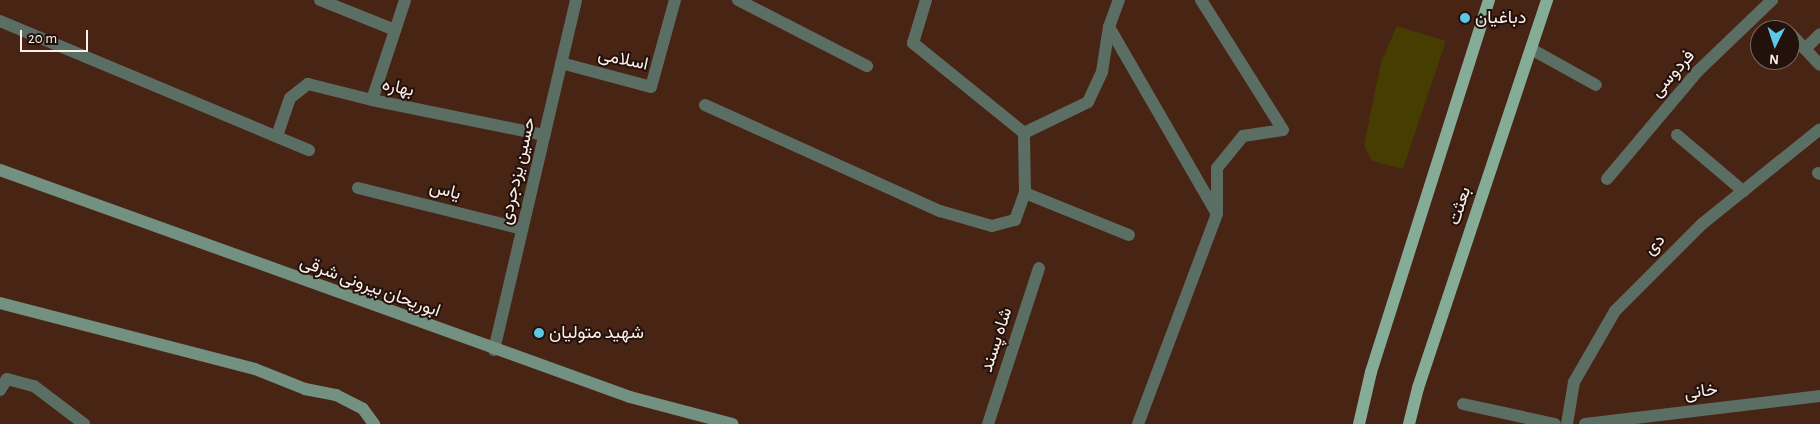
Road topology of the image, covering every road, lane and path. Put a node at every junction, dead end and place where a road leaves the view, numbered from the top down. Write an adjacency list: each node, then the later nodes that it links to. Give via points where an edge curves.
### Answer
1 (320, 0): 14 (street)
2 (405, 0): 14 (street)
3 (576, 0): 19 (street, حسین یزدجردی)
4 (675, 0): 19 (street, اسلامی, via 651,87)
5 (738, 0): 21 (street)
6 (926, 0): 26 (street, via 913,43)
7 (1120, 0): 13 (street)
8 (1201, 0): 36 (street, via 1283,130 1243,136 1216,168)
9 (1489, 0): 50 (main road, بعثت, via 1371,372)
10 (1547, 0): 18 (main road, بعثت)
11 (1772, 0): 32 (street, فردوسی, via 1696,72)
12 (0, 21): 28 (street)
13 (1108, 27): 26 (street, via 1102,72 1088,102); 36 (street)
14 (395, 30): 23 (street)
15 (1820, 34): 17 (street)
16 (1800, 43): 17 (street)
17 (1805, 48): 20 (street)
18 (1531, 49): 22 (street); 51 (main road, بعثت, via 1421,379)
19 (561, 63): 29 (street, حسین یزدجردی)
20 (1820, 65)
21 (867, 66)
22 (1596, 85)
23 (372, 100): 28 (street, بهاره, via 308,84 290,98); 29 (street, بهاره)
24 (705, 105): 35 (street, via 940,211 992,226 1015,220)
25 (1820, 129): 34 (street, دی)
26 (1024, 133): 35 (street)
27 (1677, 135): 34 (street)
28 (277, 136): 30 (street)
29 (544, 136): 37 (street, حسین یزدجردی)
30 (309, 150)
31 (0, 170): 41 (main road, ابوریحان بیرونی شرقی)
32 (1607, 179)
33 (358, 188): 37 (street, یاس)
34 (1743, 191): 53 (street, دی, via 1702,224 1614,310 1574,382)
35 (1025, 193): 38 (street)
36 (1217, 214): 49 (street)
37 (522, 228): 41 (street, حسین یزدجردی)
38 (1129, 235)
39 (1039, 268): 48 (street, شاه پسند)
40 (0, 303): 46 (main road, via 255,369 305,389 336,395 363,410)
41 (494, 350): 47 (main road, ابوریحان بیرونی شرقی, via 630,397)
42 (0, 390): 45 (street, via 7,379 34,386)
43 (1820, 396): 54 (street, خانی)
44 (1463, 404): 52 (street)
45 (84, 424)
46 (374, 424)
47 (732, 424)
48 (988, 424)
49 (1138, 424)
50 (1358, 424)
51 (1409, 424)
52 (1555, 424)
53 (1567, 424)
54 (1585, 424)

